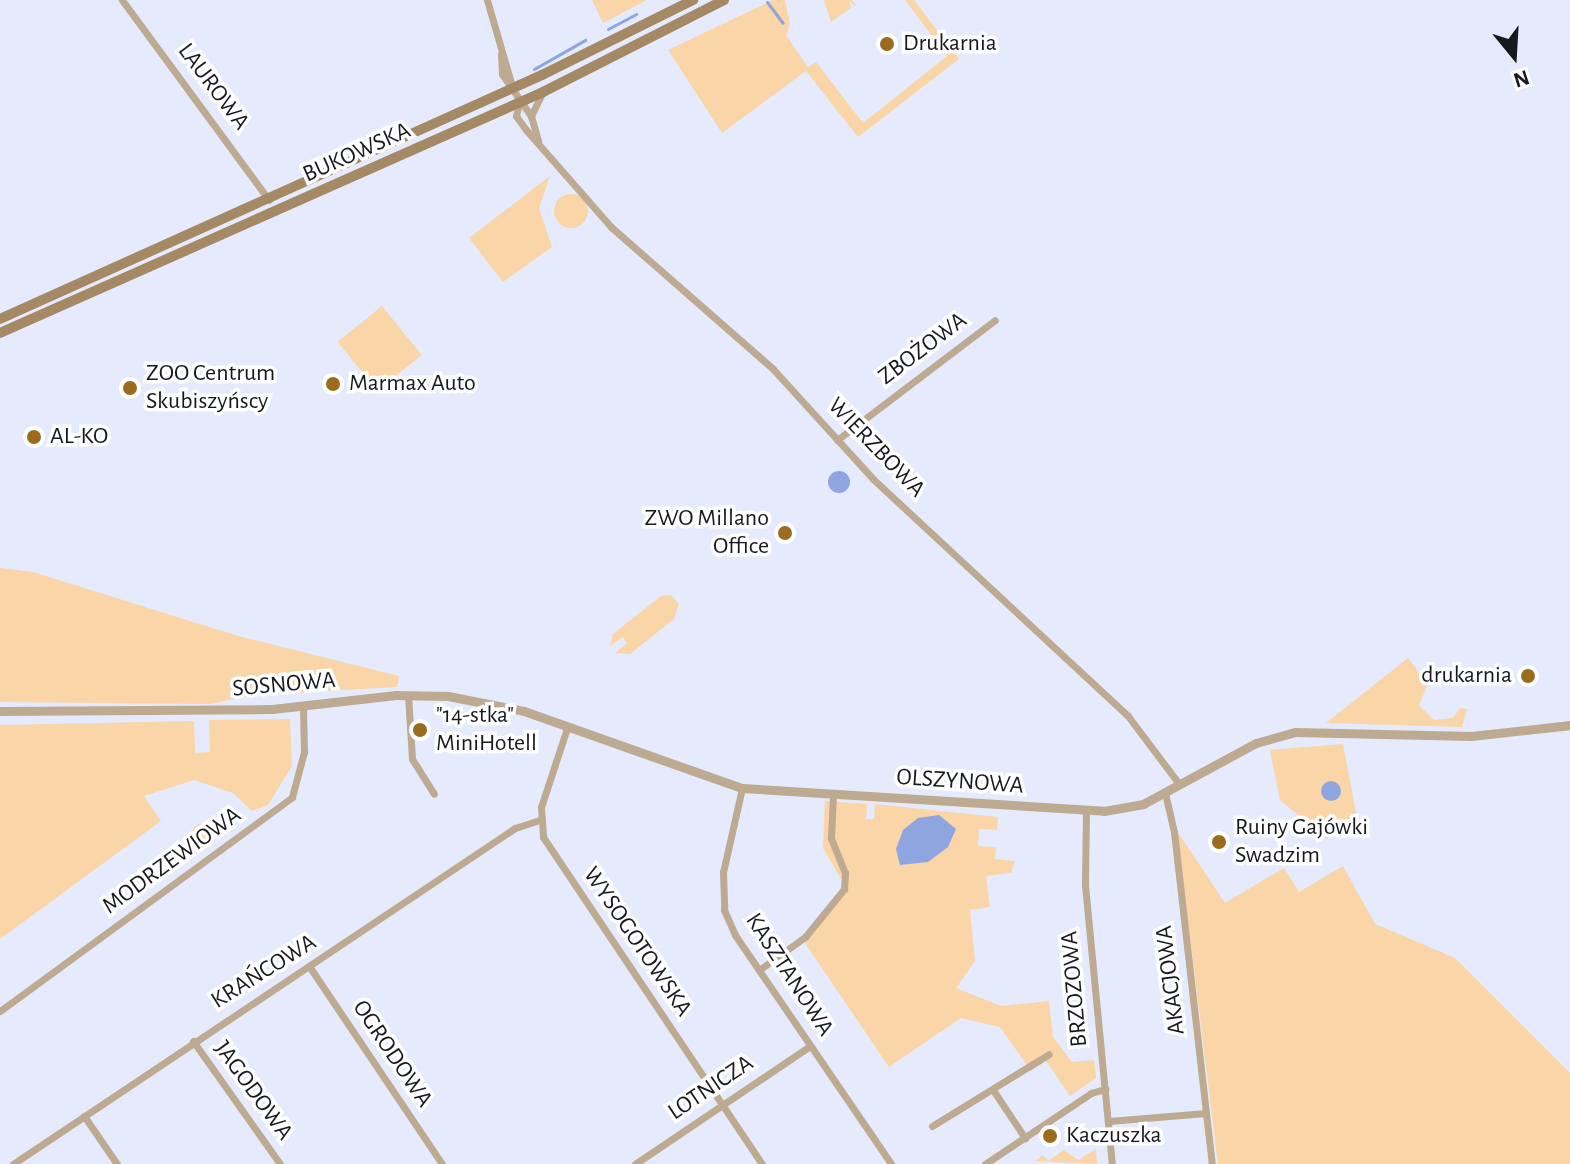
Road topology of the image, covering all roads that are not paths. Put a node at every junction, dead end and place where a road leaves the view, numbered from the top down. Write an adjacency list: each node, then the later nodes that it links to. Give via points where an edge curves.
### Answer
1 (122, 0): 10 (street, LAUROWA)
2 (487, 0): 5 (street, WIERZBOWA, via 502,74)
3 (693, 0): 5 (main road, BUKOWSKA)
4 (724, 0): 6 (main road, BUKOWSKA)
5 (512, 88): 7 (street, WIERZBOWA); 10 (main road, BUKOWSKA)
6 (543, 92): 7 (main road, BUKOWSKA); 8 (street)
7 (519, 103): 8 (street, WIERZBOWA); 9 (street, WIERZBOWA, via 516,116); 13 (main road, BUKOWSKA)
8 (531, 116): 9 (street, WIERZBOWA)
9 (538, 144): 14 (street, WIERZBOWA, via 611,227 773,369)
10 (269, 200): 11 (main road, BUKOWSKA)
11 (0, 319)
12 (995, 320): 14 (street, ZBOŻOWA)
13 (0, 333)
14 (837, 440): 20 (street, WIERZBOWA, via 1128,716)
15 (408, 695): 16 (street, SOSNOWA); 19 (street, SOSNOWA, via 509,707); 23 (street, via 412,759)
16 (303, 708): 17 (street, SOSNOWA); 29 (street, MODRZEWIOWA, via 304,752 292,797)
17 (0, 711)
18 (1570, 725): 20 (street, OLSZYNOWA, via 1471,736 1342,733 1271,738)
19 (567, 728): 21 (street, OLSZYNOWA); 26 (street)
20 (1179, 784): 22 (street, OLSZYNOWA)
21 (742, 788): 24 (street, OLSZYNOWA); 28 (street, KASZTANOWA, via 723,872 724,910)
22 (1165, 793): 25 (street, OLSZYNOWA, via 1130,808); 36 (street, AKACJOWA)
23 (434, 794)
24 (833, 794): 25 (street, OLSZYNOWA); 28 (street, via 831,838 845,873 844,889 805,937)
25 (1086, 810): 33 (street, BRZOZOWA, via 1085,885)
26 (539, 820): 27 (street, KRAŃCOWA, via 515,828); 35 (street, WYSOGOTOWSKA, via 552,852)
27 (309, 966): 30 (street, KRAŃCOWA); 44 (street, OGRODOWA)
28 (759, 970): 31 (street, KASZTANOWA)
29 (0, 1011)
30 (193, 1041): 37 (street, KRAŃCOWA); 43 (street, JAGODOWA)
31 (810, 1046): 35 (street, LOTNICZA); 47 (street, KASZTANOWA)
32 (1049, 1054): 34 (street)
33 (1105, 1089): 38 (street, BRZOZOWA); 40 (street)
34 (993, 1090): 39 (street); 40 (street)
35 (722, 1105): 45 (street, LOTNICZA); 46 (street, WYSOGOTOWSKA)
36 (1206, 1113): 38 (street); 50 (street, AKACJOWA)
37 (84, 1116): 41 (street, KRAŃCOWA); 42 (street)
38 (1109, 1121): 49 (street, BRZOZOWA)
39 (932, 1126)
40 (1025, 1138): 48 (street)
41 (13, 1164)
42 (117, 1164)
43 (280, 1164)
44 (442, 1164)
45 (635, 1164)
46 (762, 1164)
47 (891, 1164)
48 (985, 1164)
49 (1112, 1164)
50 (1212, 1164)

